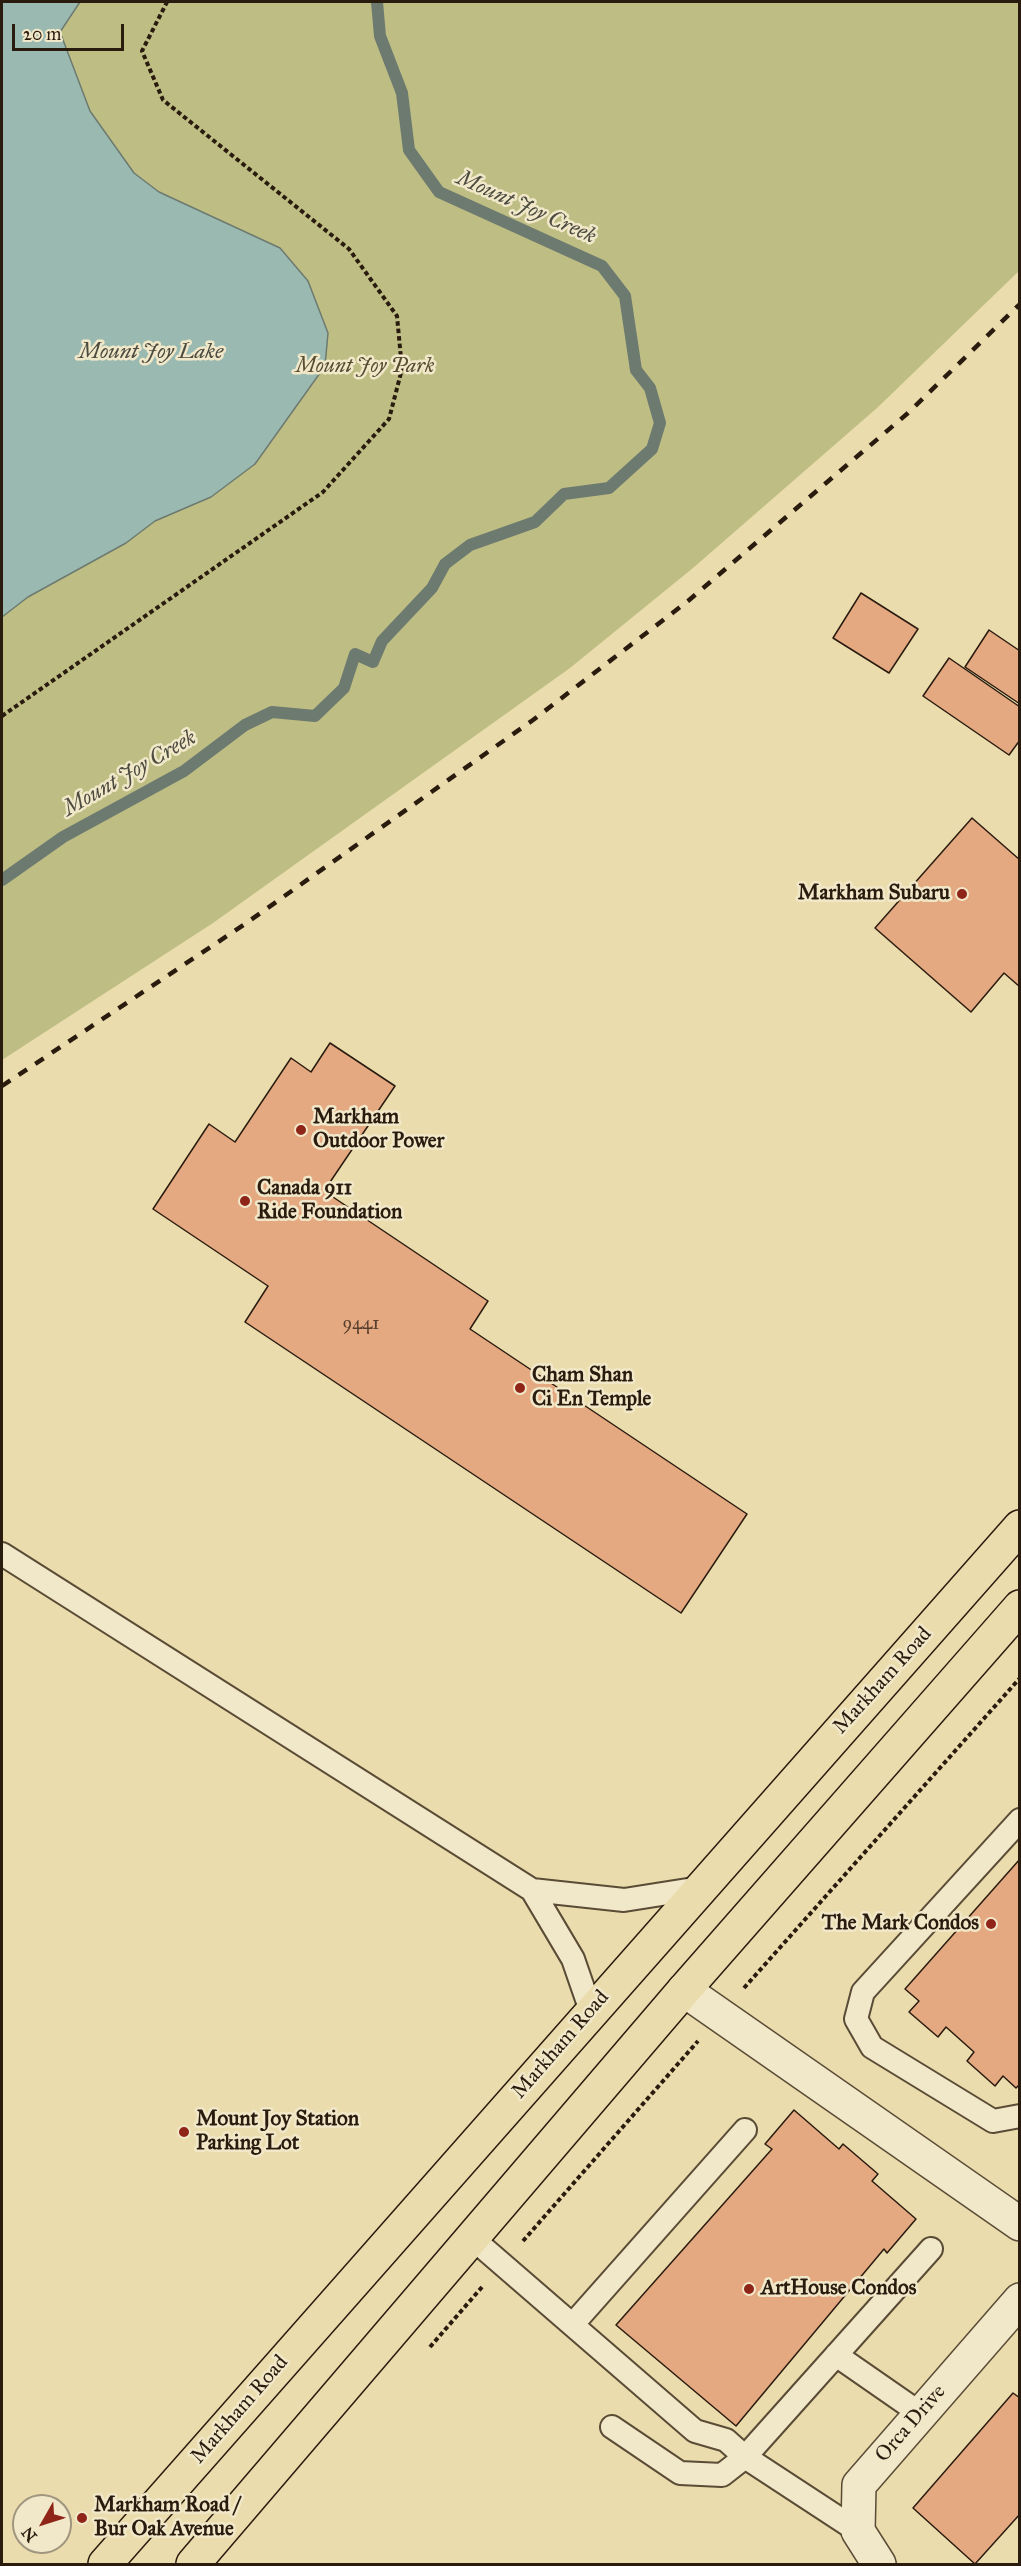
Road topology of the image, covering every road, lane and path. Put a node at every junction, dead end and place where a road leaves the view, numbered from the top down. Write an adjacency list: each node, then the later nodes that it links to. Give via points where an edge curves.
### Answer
1 (167, 2): 2 (path, via 142,51 163,100 349,249 397,316 402,369 389,419 323,492)
2 (2, 716)
3 (1019, 1529): 8 (main road, Markham Road)
4 (2, 1554): 9 (lane)
5 (1020, 1607): 10 (main road)
6 (1020, 1678): 12 (path)
7 (1020, 1820): 13 (lane, via 863,1992 856,2019 872,2047 993,2121)
8 (700, 1888): 9 (lane, via 624,1900); 11 (main road, Markham Road)
9 (532, 1890): 11 (lane, via 573,1959)
10 (684, 1990): 12 (street); 16 (main road)
11 (591, 2011): 27 (main road, Markham Road)
12 (720, 2016): 15 (street); 18 (path)
13 (1020, 2116)
14 (745, 2130): 20 (lane)
15 (1020, 2224)
16 (472, 2238): 18 (lane); 28 (main road)
17 (931, 2249): 22 (lane)
18 (503, 2263): 20 (lane); 21 (path)
19 (1020, 2300): 23 (street, Orca Drive)
20 (573, 2324): 25 (lane, via 695,2431 726,2440)
21 (426, 2352)
22 (836, 2355): 23 (lane); 25 (lane)
23 (921, 2414): 26 (street, Orca Drive, via 859,2484)
24 (612, 2427): 25 (lane, via 680,2473 722,2475)
25 (745, 2457): 26 (lane)
26 (858, 2531): 29 (street)
27 (105, 2565)
28 (192, 2565)
29 (879, 2565)

